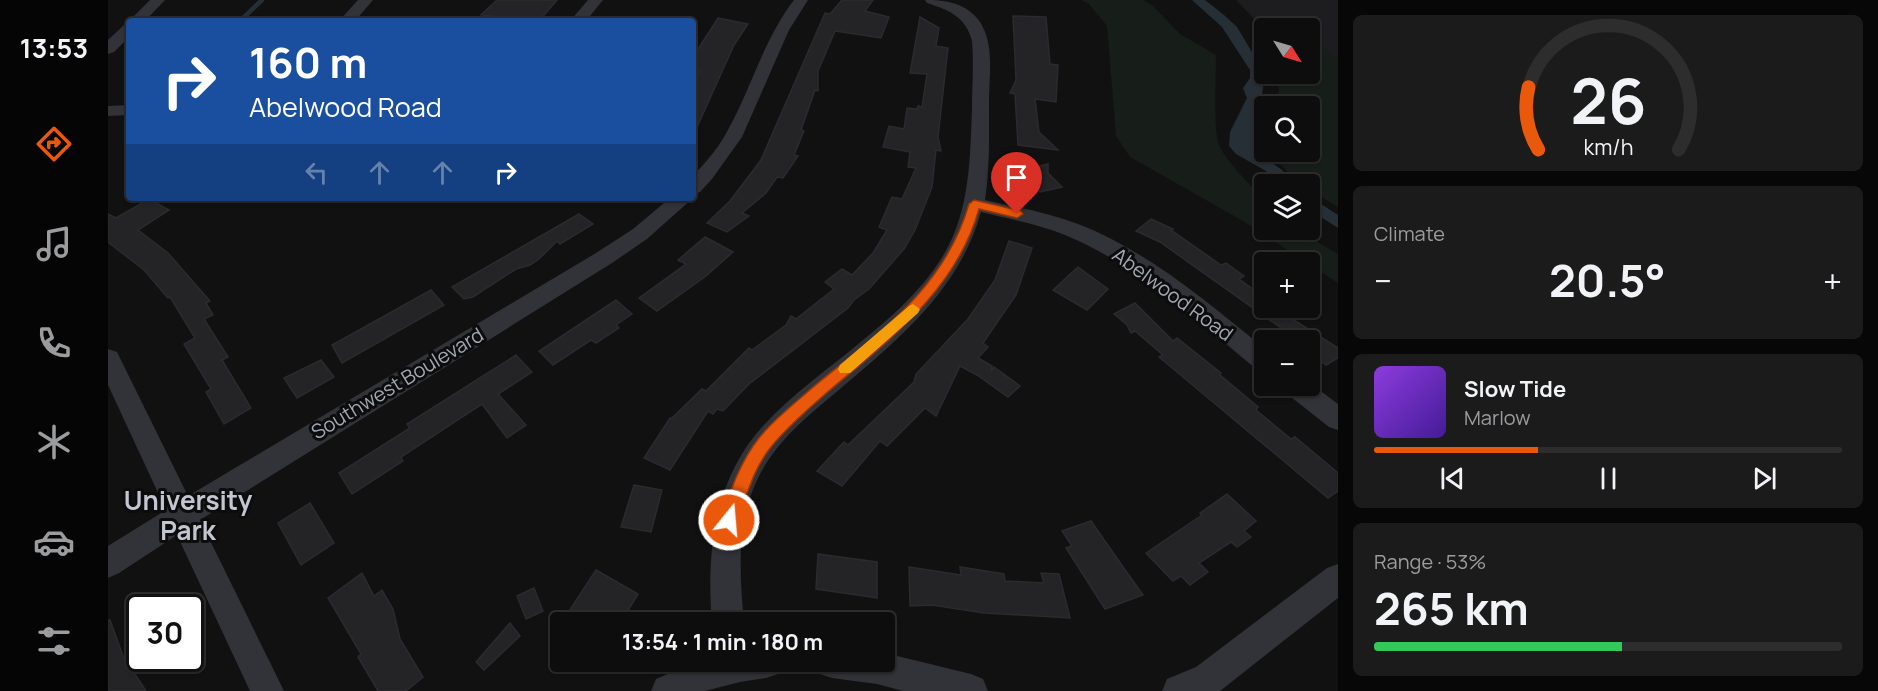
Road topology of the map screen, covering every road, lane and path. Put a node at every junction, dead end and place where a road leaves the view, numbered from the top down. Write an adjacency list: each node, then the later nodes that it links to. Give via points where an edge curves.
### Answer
1 (158, 0): 6 (street)
2 (366, 0): 7 (street)
3 (596, 0): 8 (street)
4 (801, 0): 13 (street, via 780,28 737,130)
5 (932, 0): 15 (street, via 965,13 979,32)
6 (140, 18)
7 (350, 18)
8 (581, 18)
9 (126, 31): 10 (street)
10 (108, 49)
11 (126, 110): 12 (street)
12 (108, 111)
13 (696, 185)
14 (679, 201): 20 (street, Southwest Boulevard, via 604,258)
15 (974, 204): 16 (street, Abelwood Road, via 1039,219 1102,243 1168,285); 23 (street, via 953,258 932,288 905,318 790,416 755,456 738,489 726,540)
16 (1254, 354)
17 (108, 359): 20 (street)
18 (1308, 396): 19 (street)
19 (1338, 419)
20 (183, 514): 21 (street, Southwest Boulevard); 26 (street)
21 (108, 563)
22 (1338, 579): 29 (street, via 1208,679)
23 (727, 612)
24 (712, 672): 27 (street)
25 (893, 672): 28 (street)
26 (267, 691)
27 (668, 691)
28 (971, 691)
29 (1179, 691)

